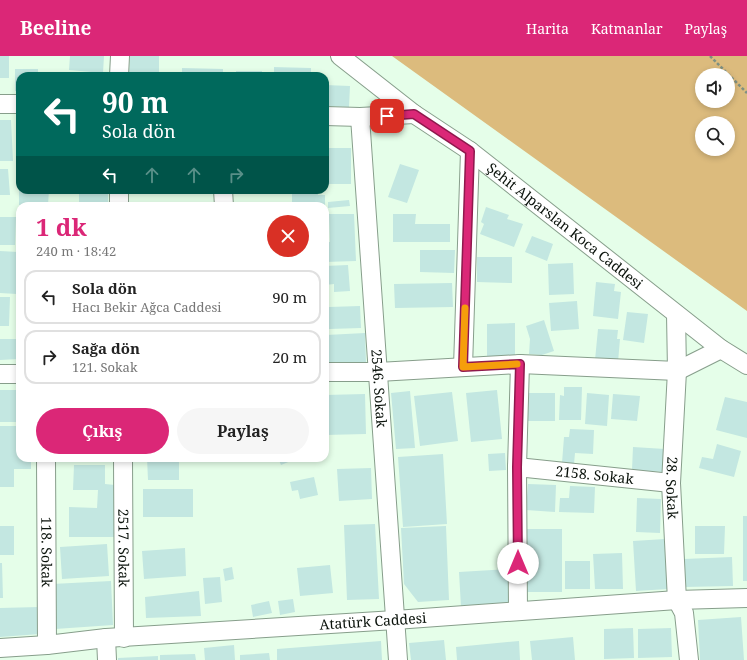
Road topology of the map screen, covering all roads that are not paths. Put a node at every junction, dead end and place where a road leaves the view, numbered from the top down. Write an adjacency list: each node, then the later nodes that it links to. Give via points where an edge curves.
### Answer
1 (120, 56): 3 (street)
2 (340, 56): 6 (street, Şehit Alparslan Koca Caddesi)
3 (119, 72)
4 (0, 104): 5 (street)
5 (16, 104)
6 (414, 114): 8 (street); 9 (street, Şehit Alparslan Koca Caddesi)
7 (329, 116): 8 (street)
8 (360, 117): 17 (street, 2546. Sokak)
9 (470, 151): 10 (street, Şehit Alparslan Koca Caddesi); 14 (street)
10 (676, 314): 11 (street, Şehit Alparslan Koca Caddesi); 15 (street, 28. Sokak)
11 (721, 349): 13 (street, Şehit Alparslan Koca Caddesi); 15 (street)
12 (520, 364): 14 (street); 15 (street); 22 (street)
13 (747, 365)
14 (463, 367): 17 (street)
15 (677, 371): 23 (street, 28. Sokak)
16 (329, 372): 17 (street)
17 (378, 372): 27 (street, 2546. Sokak)
18 (0, 374): 19 (street)
19 (16, 374)
20 (46, 462): 30 (street, 118. Sokak)
21 (123, 462): 29 (street, 2517. Sokak)
22 (517, 467): 23 (street, 2158. Sokak); 26 (street)
23 (671, 483): 25 (street, 28. Sokak)
24 (747, 598): 25 (street, Atatürk Caddesi)
25 (677, 600): 26 (street, Atatürk Caddesi); 34 (street, 28. Sokak, via 684,613)
26 (518, 611): 27 (street, Atatürk Caddesi)
27 (395, 620): 29 (street, Atatürk Caddesi); 33 (street, 2546. Sokak)
28 (106, 638): 29 (street, Atatürk Caddesi); 30 (street, Atatürk Caddesi); 32 (street)
29 (124, 638)
30 (47, 645): 31 (street, Atatürk Caddesi)
31 (0, 648)
32 (107, 660)
33 (398, 660)
34 (689, 660)

